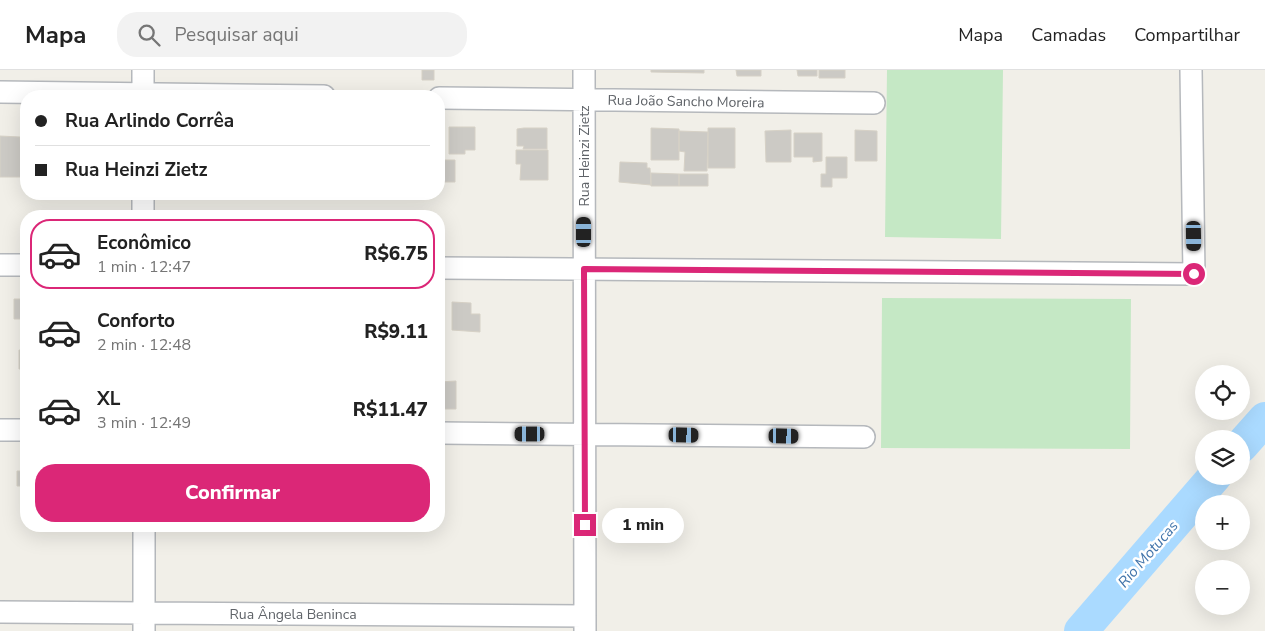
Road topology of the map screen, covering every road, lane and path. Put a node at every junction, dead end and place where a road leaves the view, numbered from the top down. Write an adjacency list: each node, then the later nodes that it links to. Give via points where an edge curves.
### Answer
1 (143, 70): 4 (street)
2 (584, 70): 8 (street, Rua Heinzi Zietz)
3 (1191, 70): 13 (street, via 1194,274)
4 (143, 90)
5 (0, 92): 6 (street)
6 (20, 92)
7 (445, 98): 8 (street, Rua João Sancho Moreira)
8 (584, 100): 9 (street, Rua João Sancho Moreira); 13 (street, Rua Heinzi Zietz)
9 (874, 103)
10 (0, 265): 11 (street)
11 (20, 266)
12 (445, 268): 13 (street)
13 (584, 269): 17 (street, Rua Heinzi Zietz)
14 (0, 430): 15 (street)
15 (20, 430)
16 (445, 433): 17 (street)
17 (585, 434): 18 (street); 22 (street, Rua Heinzi Zietz)
18 (864, 437)
19 (144, 532): 21 (street)
20 (0, 612): 21 (street, Rua Ângela Beninca)
21 (144, 622): 22 (street, Rua Ângela Beninca)
22 (585, 623)

